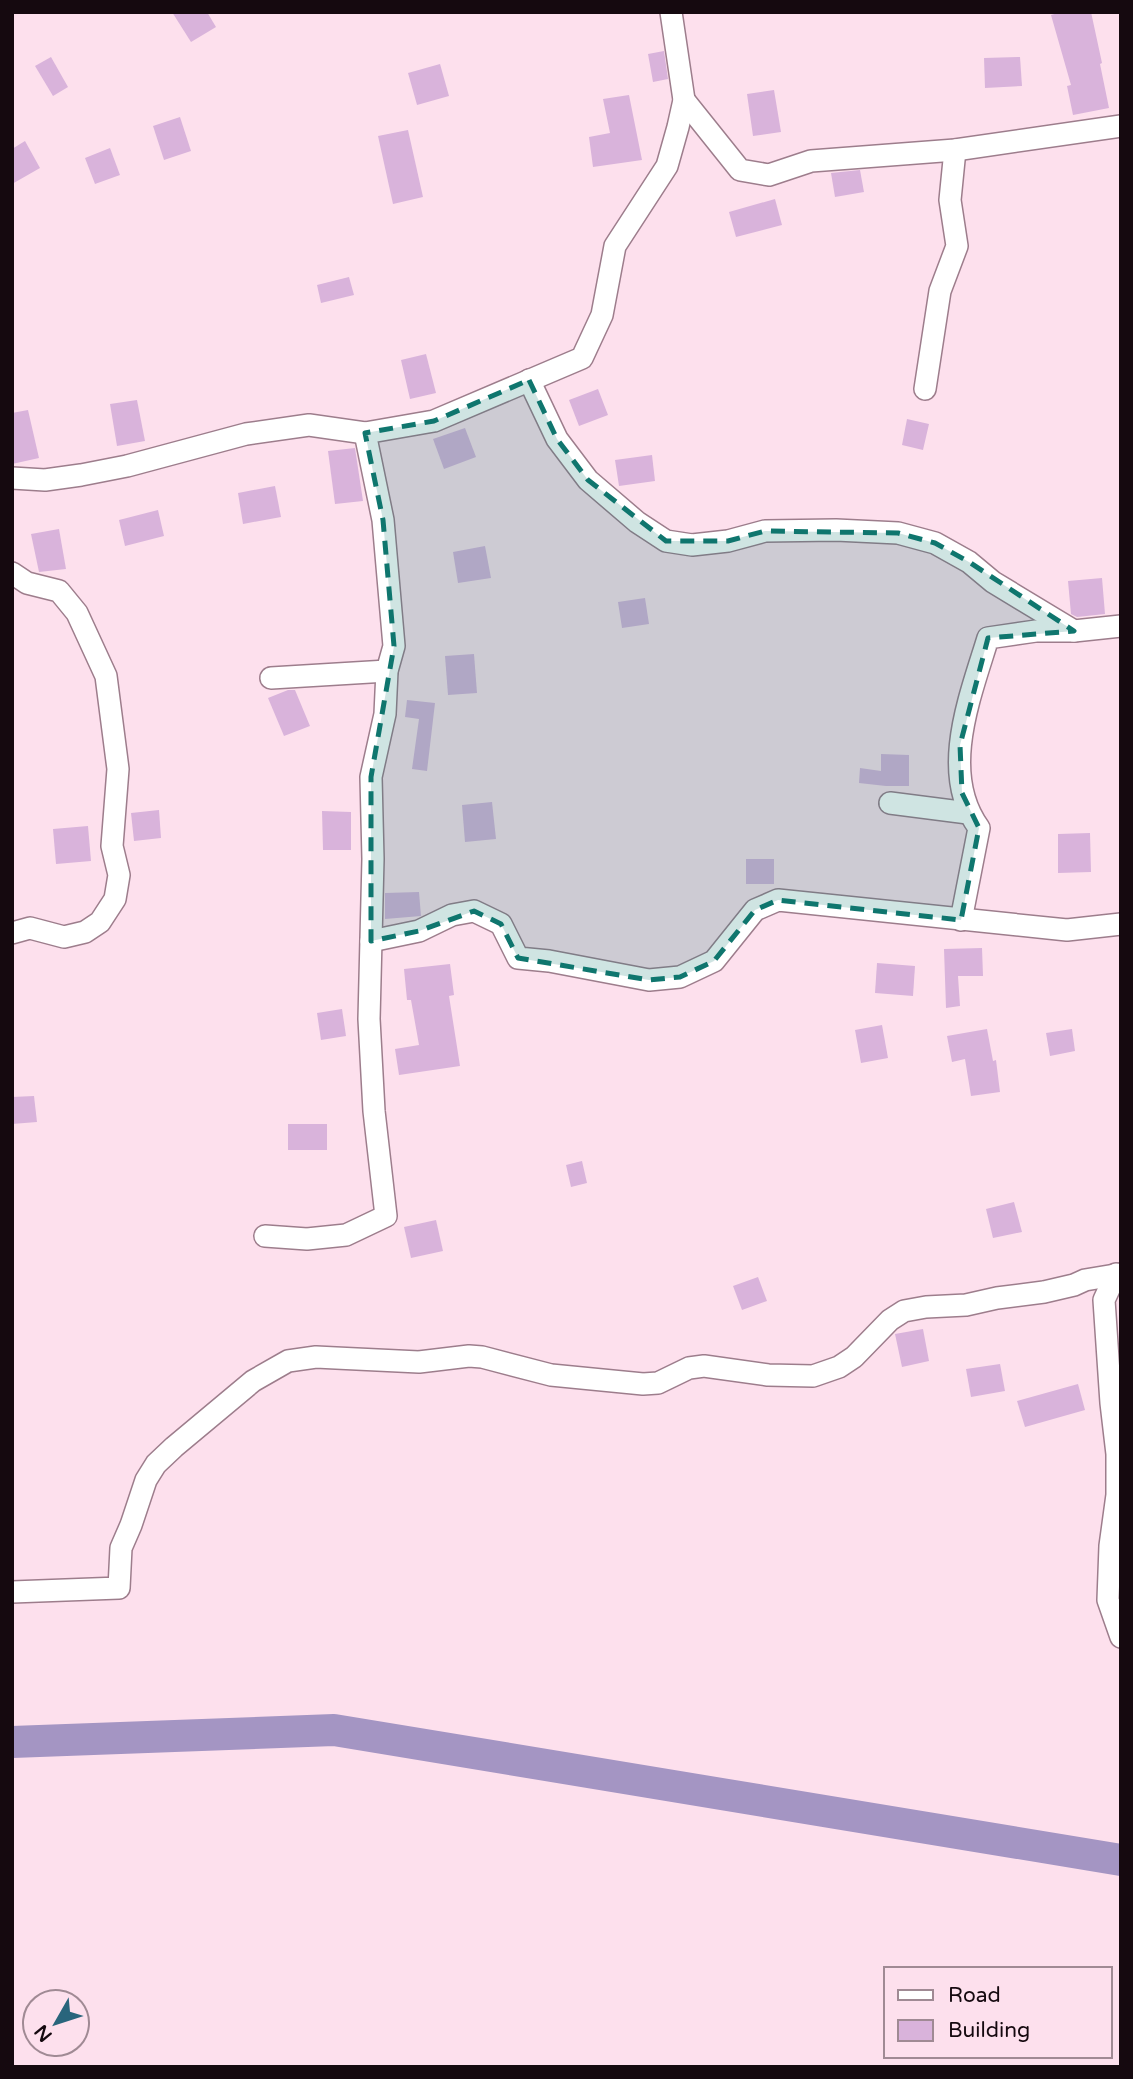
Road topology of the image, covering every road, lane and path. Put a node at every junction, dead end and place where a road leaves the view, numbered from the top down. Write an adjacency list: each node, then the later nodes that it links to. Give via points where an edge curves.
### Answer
1 (671, 12): 2 (street)
2 (684, 100): 4 (street, via 740,170 769,175 811,161); 5 (street, via 667,166 615,246 602,315 582,358)
3 (1121, 126): 4 (street)
4 (955, 150): 6 (street, via 950,200 957,246 940,291)
5 (529, 380): 7 (street, via 435,421); 11 (street, via 557,439 588,480 666,541 692,545 765,531 898,533 934,543 969,562 993,582)
6 (925, 388)
7 (365, 433): 8 (street, via 309,425 246,434 81,475); 12 (street, via 383,520 394,646)
8 (12, 478)
9 (12, 573): 18 (street, via 27,583 60,591 77,613 106,676 118,769 112,846 119,875 115,900 100,922 85,932 64,937 30,928)
10 (1121, 626): 11 (street)
11 (1074, 631): 15 (street, via 988,638 960,745 962,793)
12 (387, 670): 13 (street); 19 (street, via 385,714 371,777)
13 (271, 678)
14 (890, 803): 15 (street)
15 (968, 813): 16 (street, via 979,828)
16 (961, 920): 17 (street, via 1067,930); 19 (street, via 778,900 755,909 714,961 680,977 649,980 518,958 501,924 474,911 452,915 419,931)
17 (1121, 924)
18 (12, 933)
19 (371, 941): 20 (street, via 374,1111 386,1216 346,1235 307,1239)
20 (265, 1236)
21 (1118, 1274): 22 (street, via 1044,1292 904,1311 854,1357 813,1376 704,1366 643,1384 551,1376 469,1356 419,1362 336,1357 288,1361 253,1381 156,1464 121,1548 119,1588); 23 (street, via 1104,1300 1117,1454 1108,1600)
22 (12, 1592)
23 (1121, 1637)

